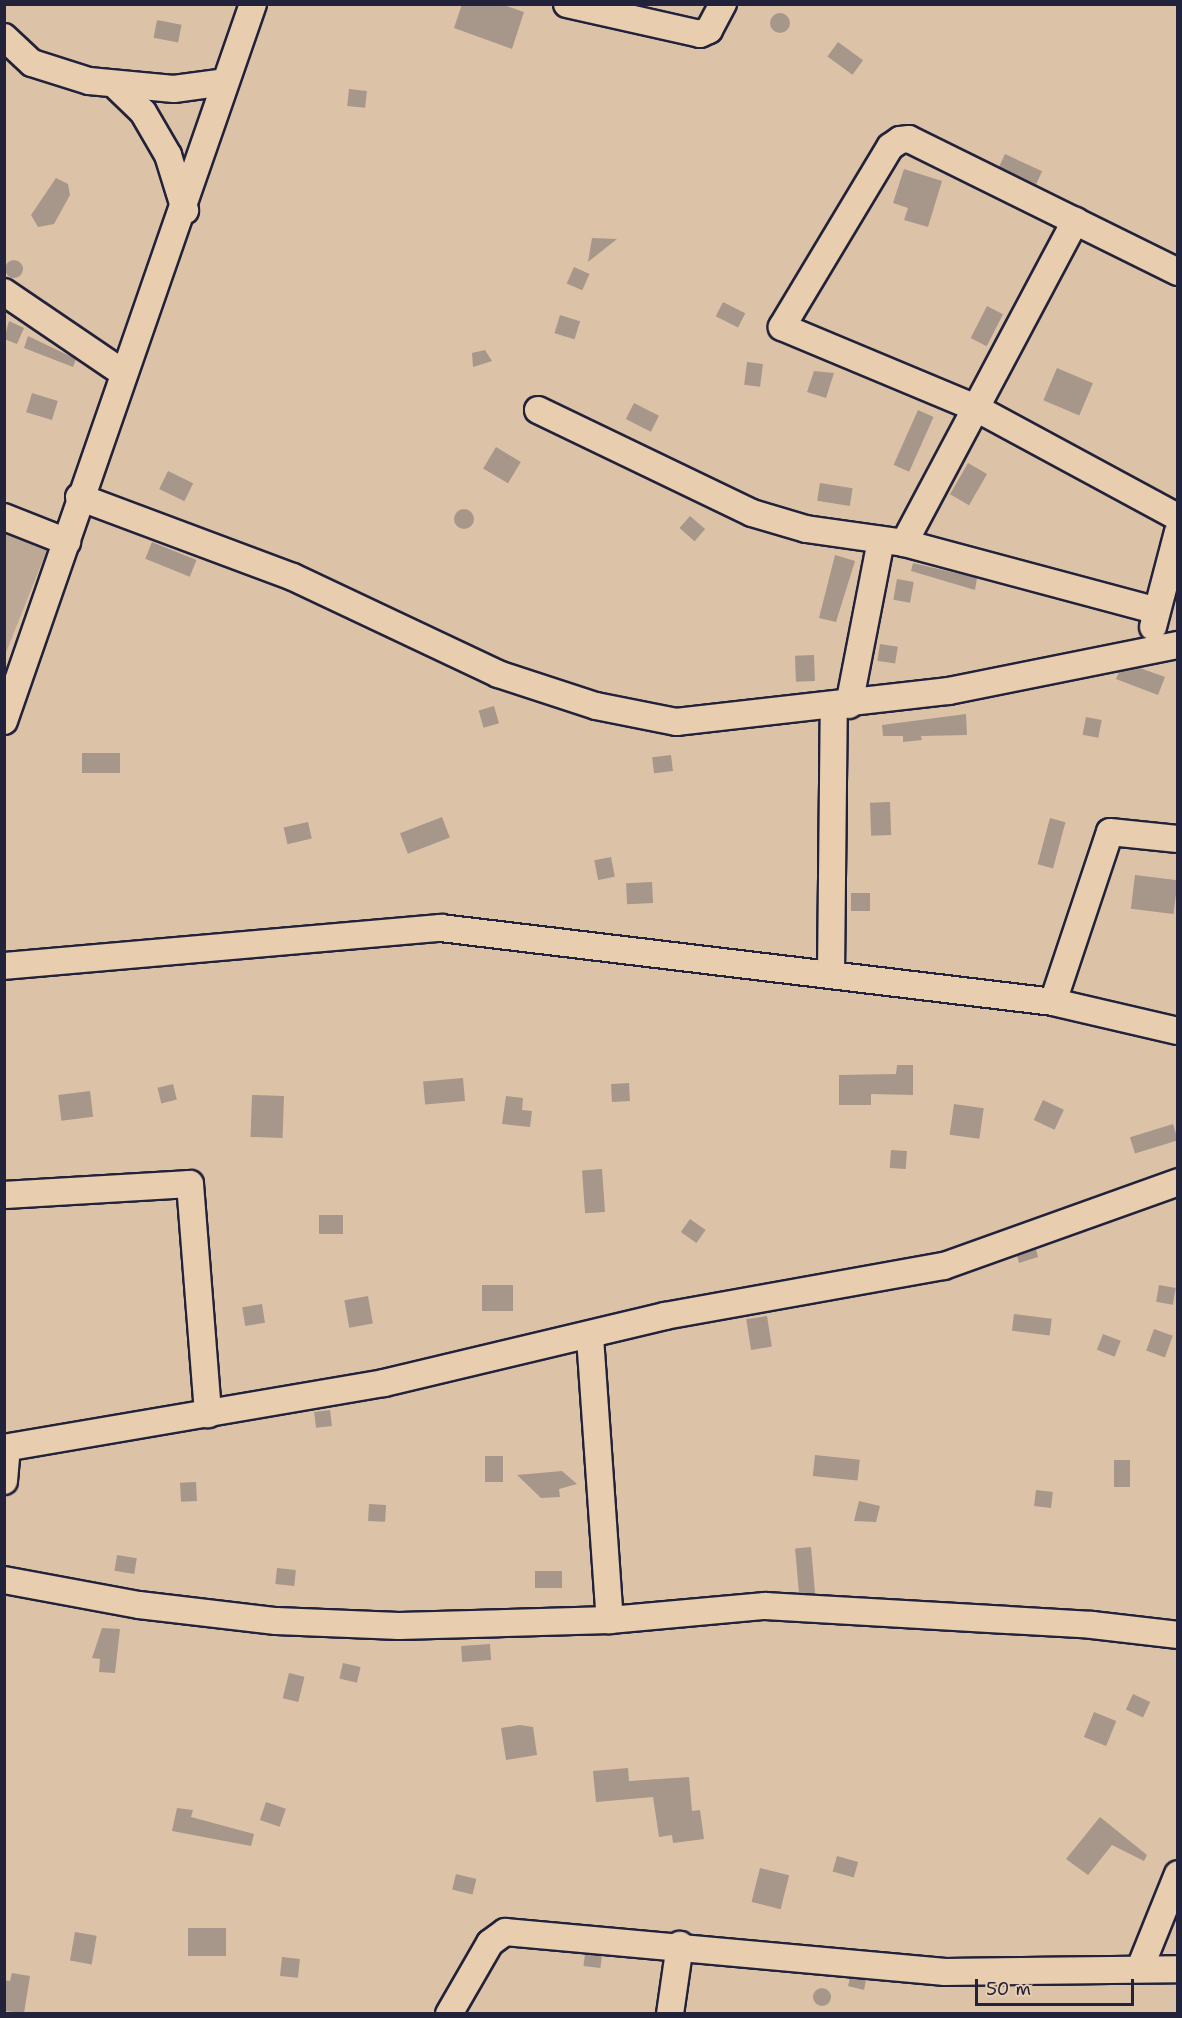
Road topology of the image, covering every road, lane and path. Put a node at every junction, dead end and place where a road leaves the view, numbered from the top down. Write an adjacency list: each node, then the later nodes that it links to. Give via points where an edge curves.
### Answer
1 (253, 4): 5 (street)
2 (567, 4): 3 (street, via 700,34 709,30)
3 (723, 4)
4 (4, 37): 6 (street, via 32,63)
5 (225, 82): 6 (street, via 174,89); 7 (street)
6 (117, 87): 7 (street, via 143,112 168,154)
7 (185, 210): 11 (street)
8 (1075, 221): 9 (street); 12 (street); 12 (street, via 909,139 900,140 890,147 782,323 788,332)
9 (1178, 272)
10 (4, 292): 11 (street)
11 (123, 373): 14 (street)
12 (976, 408): 16 (street); 19 (street)
13 (538, 410): 19 (street, via 752,513 806,529)
14 (79, 497): 18 (street); 22 (street, via 293,578 498,674 596,706 676,722)
15 (4, 517): 18 (street)
16 (1178, 517)
17 (1178, 532): 20 (street)
18 (67, 542): 23 (street)
19 (892, 542): 20 (street); 22 (street)
20 (1154, 610): 21 (street)
21 (1167, 645): 22 (street, via 1008,682)
22 (842, 706): 26 (street)
23 (4, 720)
24 (1178, 839): 27 (street, via 1110,832)
25 (4, 966): 26 (street, via 441,928)
26 (831, 974): 27 (street)
27 (1053, 1002): 28 (street)
28 (1178, 1031)
29 (1178, 1182): 31 (street, via 944,1266 665,1316)
30 (4, 1195): 32 (street, via 190,1184)
31 (591, 1337): 32 (street); 36 (street)
32 (208, 1414): 33 (street)
33 (6, 1448): 34 (street)
34 (4, 1481)
35 (4, 1580): 36 (street, via 139,1605 276,1621 399,1626)
36 (610, 1620): 37 (street, via 765,1606 1092,1625)
37 (1178, 1635)
38 (1178, 1874): 40 (street)
39 (680, 1945): 40 (street, via 945,1972); 42 (street, via 506,1932 490,1943); 43 (street)
40 (1140, 1968): 41 (street)
41 (1178, 1969)
42 (449, 2013)
43 (670, 2013)

